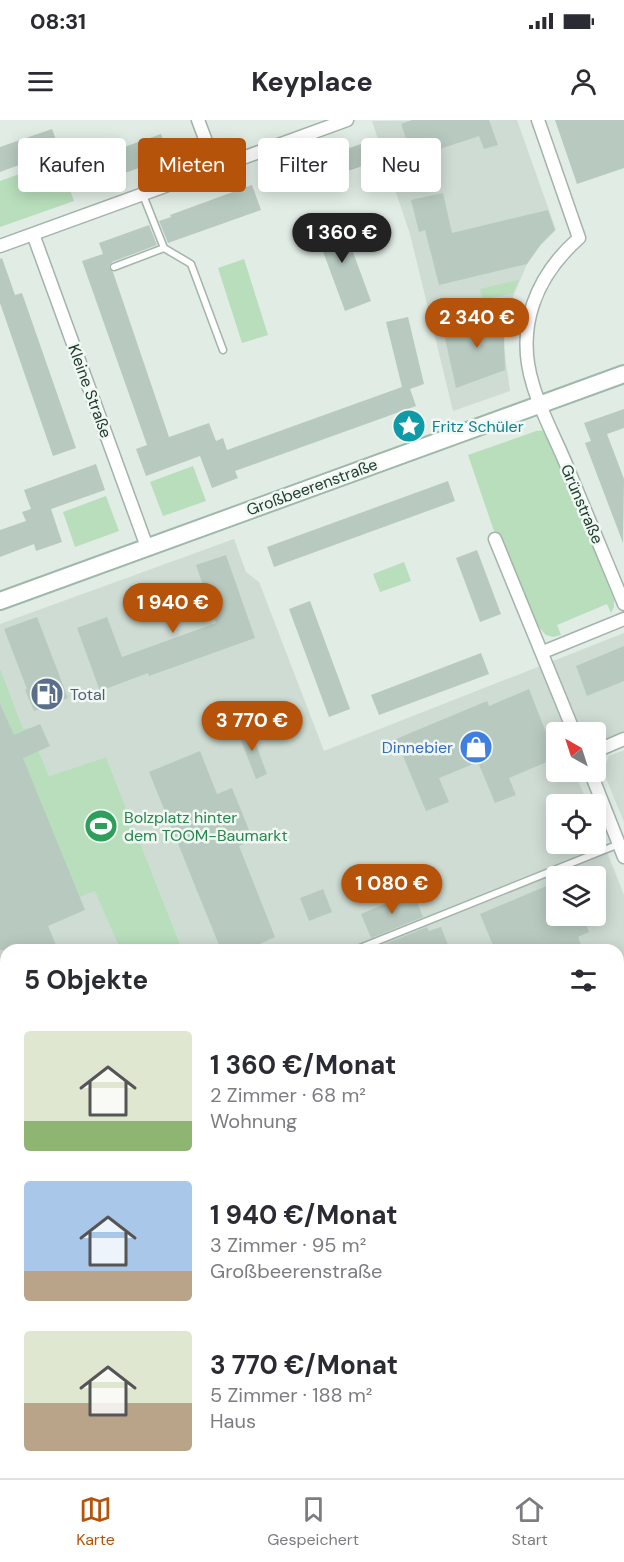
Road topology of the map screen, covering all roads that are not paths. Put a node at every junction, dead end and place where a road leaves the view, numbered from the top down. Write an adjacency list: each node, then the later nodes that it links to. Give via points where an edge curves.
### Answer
1 (198, 120): 4 (street)
2 (347, 120): 5 (street)
3 (538, 120): 14 (street, Grünstraße, via 579,238 543,279 530,314 526,350)
4 (205, 138)
5 (246, 157)
6 (151, 192): 7 (street)
7 (143, 195): 8 (street); 10 (lane)
8 (33, 234): 9 (street); 16 (street, Kleine Straße)
9 (0, 246)
10 (164, 248): 11 (lane); 12 (lane, via 191,264)
11 (114, 267)
12 (223, 350)
13 (624, 374): 14 (street, Großbeerenstraße)
14 (540, 404): 16 (street, Großbeerenstraße); 18 (street, Grünstraße)
15 (495, 539): 20 (street)
16 (147, 547): 17 (street, Großbeerenstraße)
17 (0, 601)
18 (624, 604)
19 (624, 619): 20 (street)
20 (543, 652): 21 (street)
21 (570, 722)
22 (624, 739): 23 (street)
23 (606, 747)
24 (594, 782): 25 (street)
25 (619, 844): 26 (street); 27 (lane)
26 (624, 857)
27 (370, 944)

